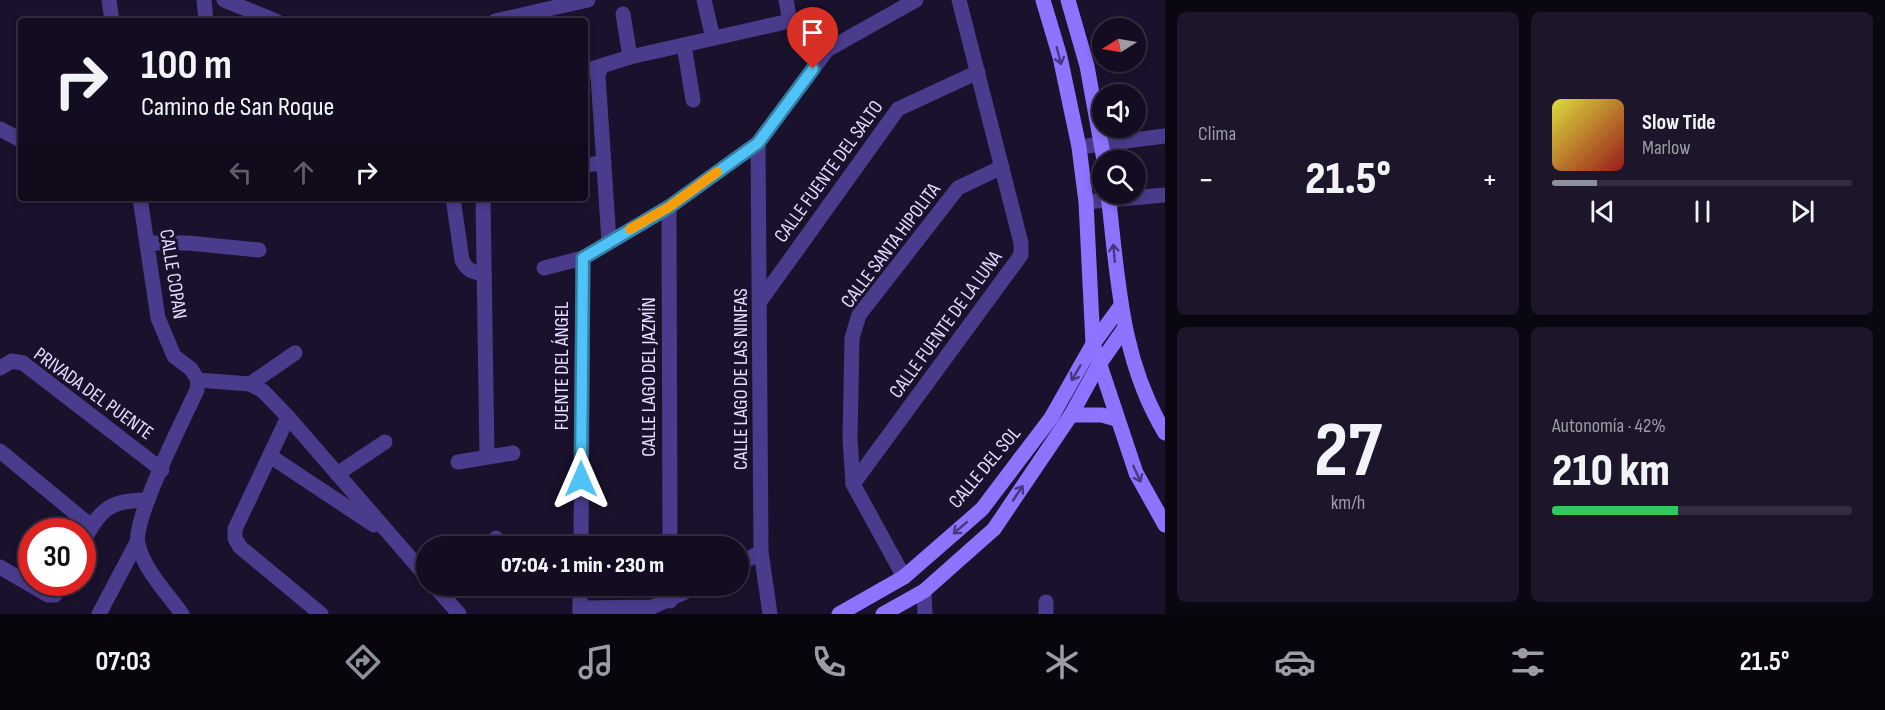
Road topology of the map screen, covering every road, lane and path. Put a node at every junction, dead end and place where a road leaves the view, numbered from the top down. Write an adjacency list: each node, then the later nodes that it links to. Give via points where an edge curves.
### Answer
1 (109, 0): 11 (street)
2 (224, 0): 12 (street)
3 (588, 0): 13 (street)
4 (704, 0): 15 (street)
5 (786, 0): 14 (street)
6 (916, 0): 17 (street)
7 (959, 0): 21 (street, CALLE FUENTE DE LA LUNA)
8 (1043, 0): 28 (main road, one-way to 28)
9 (1068, 0): 27 (main road, via 1087,66)
10 (623, 14): 18 (street)
11 (112, 18)
12 (269, 18)
13 (508, 18)
14 (790, 21): 15 (street); 17 (street)
15 (713, 38): 16 (street)
16 (684, 45): 18 (street); 22 (street)
17 (827, 50): 26 (street)
18 (630, 57): 19 (street)
19 (601, 67): 20 (street); 30 (street, via 598,76)
20 (588, 70)
21 (978, 72): 32 (street, CALLE FUENTE DE LA LUNA); 50 (street, CALLE FUENTE DEL SALTO, via 898,109)
22 (693, 100)
23 (0, 129): 25 (street)
24 (1165, 136): 27 (street)
25 (18, 138)
26 (758, 143): 41 (street); 50 (street, CALLE LAGO DE LAS NINFAS)
27 (1102, 144): 28 (street); 29 (main road)
28 (1079, 147): 39 (main road)
29 (1103, 150)
30 (604, 163): 31 (street); 42 (street)
31 (588, 165)
32 (1002, 167): 71 (street, CALLE FUENTE DE LA LUNA, via 1021,255); 71 (street, CALLE SANTA HIPOLITA, via 958,188 859,315 852,339)
33 (1165, 195): 34 (street)
34 (1146, 196)
35 (138, 201): 43 (street, CALLE COPAN)
36 (453, 201): 47 (street, via 462,260 472,272)
37 (483, 201): 47 (street)
38 (1092, 201): 39 (street)
39 (1086, 202): 49 (main road)
40 (1110, 204): 48 (main road, one-way to 40)
41 (669, 207): 42 (street); 78 (street, CALLE LAGO DEL JAZMÍN)
42 (609, 241): 45 (street)
43 (148, 243): 44 (street); 57 (street, CALLE COPAN, via 158,318 166,342)
44 (259, 250)
45 (583, 258): 46 (street); 77 (street, FUENTE DEL ÁNGEL)
46 (544, 268)
47 (484, 274): 67 (street)
48 (1116, 281): 49 (main road); 51 (main road)
49 (1090, 282): 53 (main road)
50 (761, 300): 80 (street, CALLE LAGO DE LAS NINFAS)
51 (1120, 307): 52 (main road); 53 (main road, CALLE DEL SOL)
52 (1124, 329): 55 (main road, CALLE DEL SOL); 62 (main road, via 1140,384)
53 (1093, 344): 55 (main road); 84 (main road, CALLE DEL SOL, one-way to 84, via 1051,418 982,509)
54 (295, 353): 58 (street)
55 (1098, 366): 59 (main road, CALLE DEL SOL); 61 (main road)
56 (0, 368): 69 (street, PRIVADA DEL PUENTE, via 12,361 22,363)
57 (198, 380): 58 (street); 69 (street)
58 (250, 384): 60 (street, via 263,391)
59 (1071, 416): 61 (main road, via 1102,415); 86 (main road, CALLE DEL SOL, one-way to 59, via 994,529)
60 (288, 417): 66 (street); 70 (street)
61 (1116, 419): 75 (main road, one-way to 75, via 1136,473)
62 (1165, 433)
63 (385, 442): 70 (street)
64 (0, 450): 73 (street)
65 (513, 453): 67 (street)
66 (270, 456): 76 (street); 95 (street, via 235,529 235,538 240,547)
67 (487, 456): 68 (street)
68 (459, 462)
69 (162, 470): 72 (street)
70 (337, 474): 76 (street)
71 (853, 484): 84 (street, CALLE SANTA HIPOLITA)
72 (148, 500): 74 (street, via 107,506); 79 (street)
73 (82, 518)
74 (96, 521)
75 (1165, 525)
76 (389, 535): 82 (street)
77 (581, 536)
78 (670, 536)
79 (137, 542): 93 (street); 94 (street, via 150,569)
80 (762, 552): 81 (street); 96 (street, CALLE LAGO DE LAS NINFAS)
81 (749, 559)
82 (416, 564)
83 (0, 567): 85 (street)
84 (904, 577): 97 (main road, CALLE DEL SOL)
85 (18, 578)
86 (924, 591): 98 (main road, CALLE DEL SOL); 99 (street)
87 (443, 596): 92 (street)
88 (670, 596): 90 (street)
89 (680, 596): 90 (street)
90 (670, 601): 91 (street, via 652,608)
91 (580, 611)
92 (454, 612)
93 (99, 614)
94 (182, 614)
95 (321, 614)
96 (770, 614)
97 (839, 614)
98 (883, 614)
99 (925, 614)

